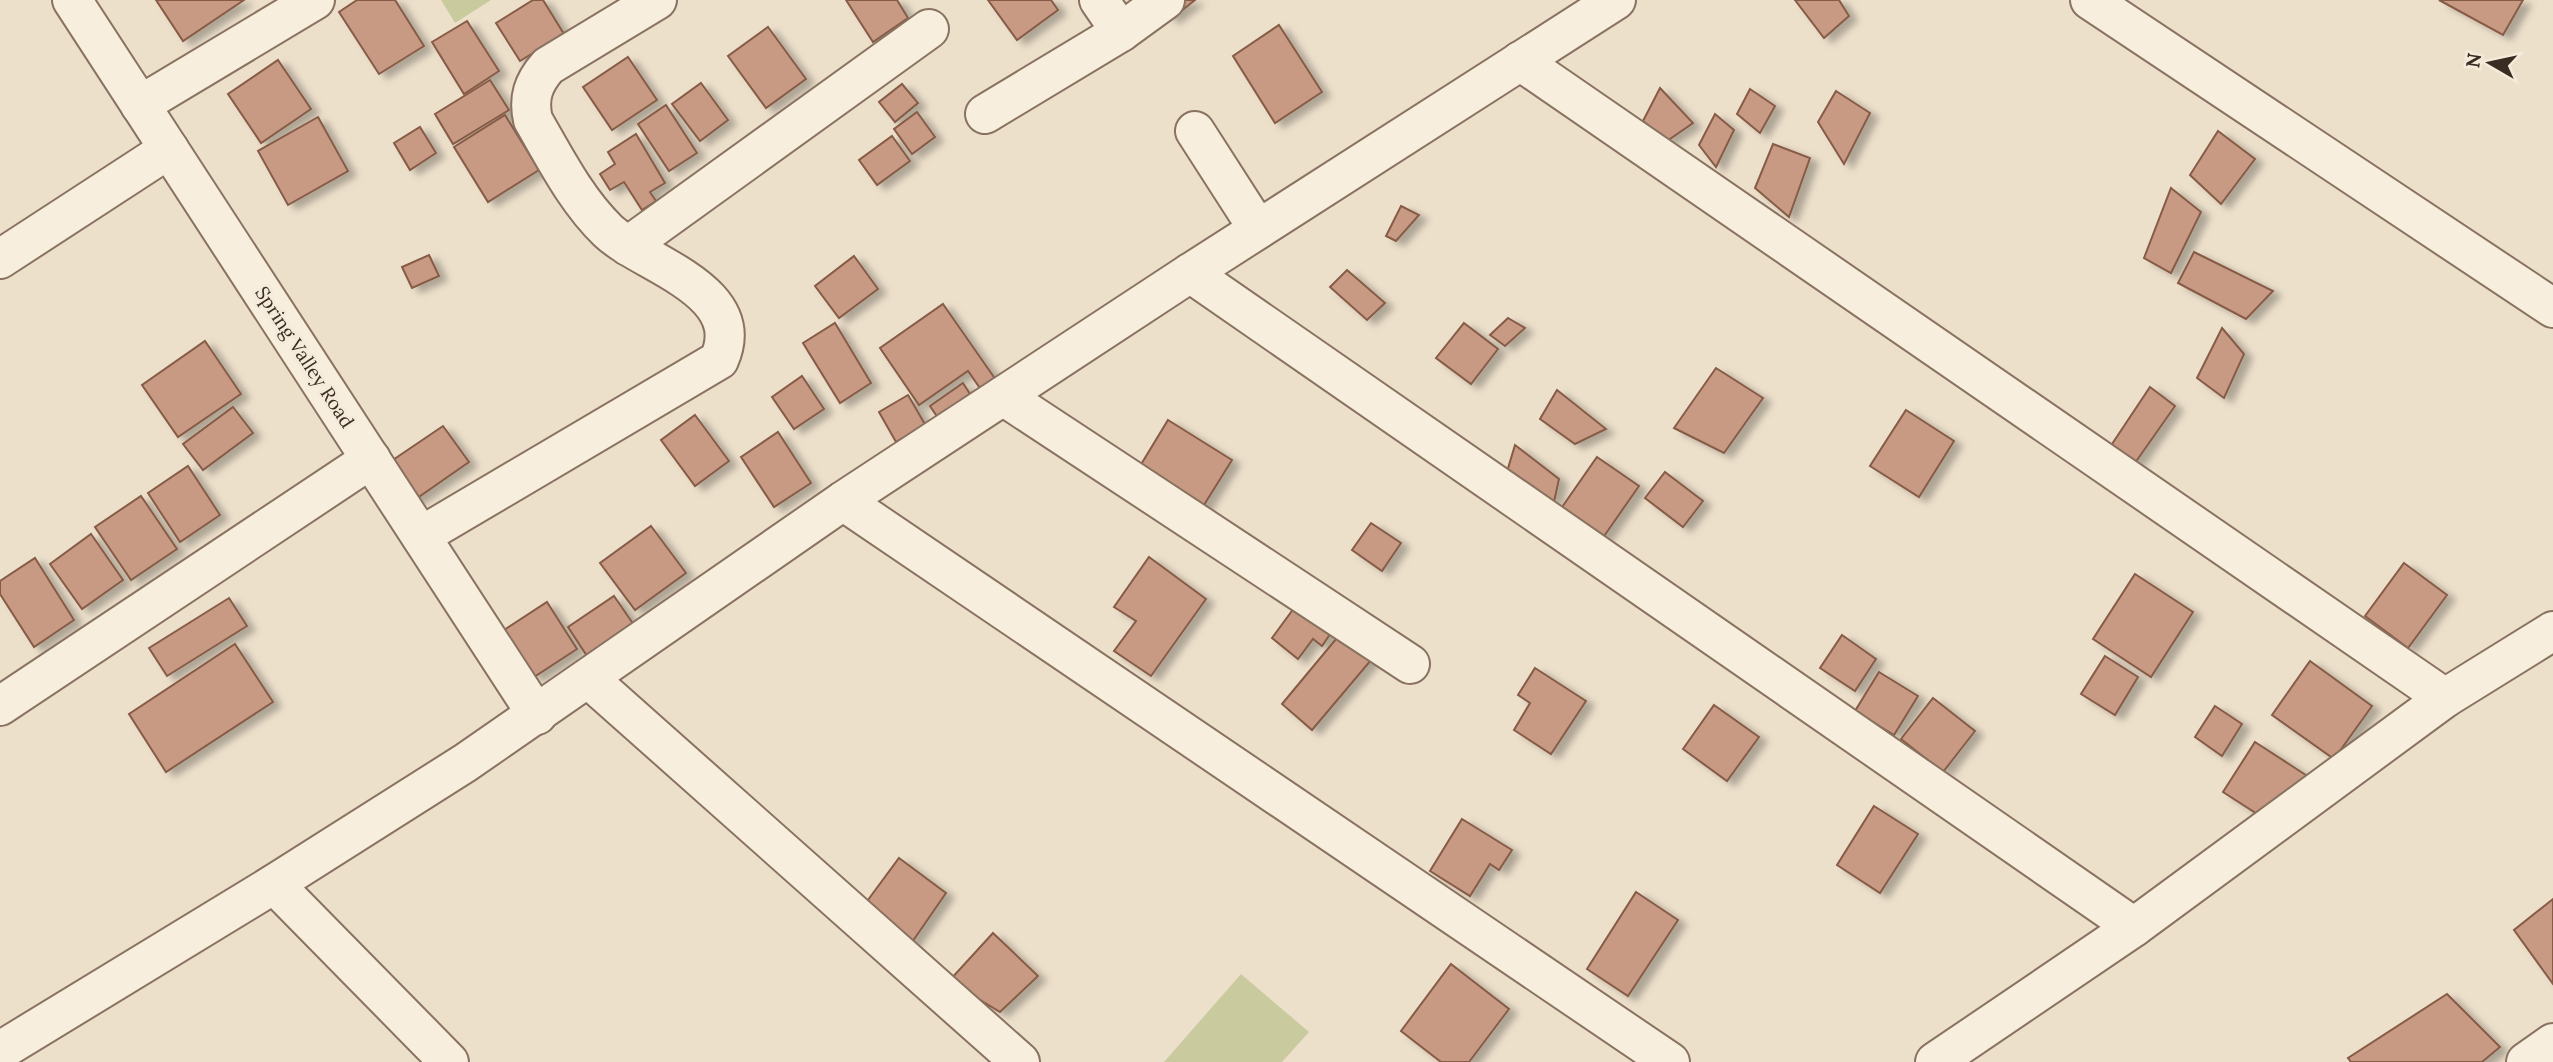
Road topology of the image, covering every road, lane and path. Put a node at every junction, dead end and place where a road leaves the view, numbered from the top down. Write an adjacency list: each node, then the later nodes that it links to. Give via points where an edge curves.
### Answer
1 (72, 0): 11 (street, Spring Valley Road)
2 (314, 0): 11 (street)
3 (657, 0): 16 (street, via 548,66 531,92 533,120 572,186 593,216)
4 (1099, 0): 9 (street)
5 (1166, 0): 9 (street)
6 (1616, 0): 10 (street)
7 (2090, 0): 19 (street)
8 (929, 29): 16 (street)
9 (1121, 32): 12 (street)
10 (1520, 61): 15 (street); 27 (street)
11 (140, 105): 14 (street, Spring Valley Road)
12 (985, 114)
13 (1195, 131): 15 (street)
14 (169, 149): 17 (street); 21 (street, Spring Valley Road)
15 (1258, 229): 18 (street)
16 (628, 246): 23 (street, via 672,269 702,293 724,329 726,346 719,360)
17 (0, 259)
18 (1190, 272): 20 (street); 31 (street)
19 (2553, 308)
20 (1003, 396): 22 (street); 25 (street)
21 (371, 459): 23 (street, Spring Valley Road); 28 (street)
22 (843, 501): 26 (street); 36 (street)
23 (421, 536): 29 (street, Spring Valley Road)
24 (2553, 631): 27 (street)
25 (1410, 664)
26 (589, 679): 29 (street); 35 (street)
27 (2445, 698): 31 (street)
28 (0, 706)
29 (537, 715): 30 (street)
30 (274, 884): 33 (street); 34 (street)
31 (2134, 927): 37 (street)
32 (2553, 1043): 38 (street)
33 (0, 1051)
34 (449, 1062)
35 (1020, 1062)
36 (1670, 1062)
37 (1935, 1062)
38 (2526, 1062)

